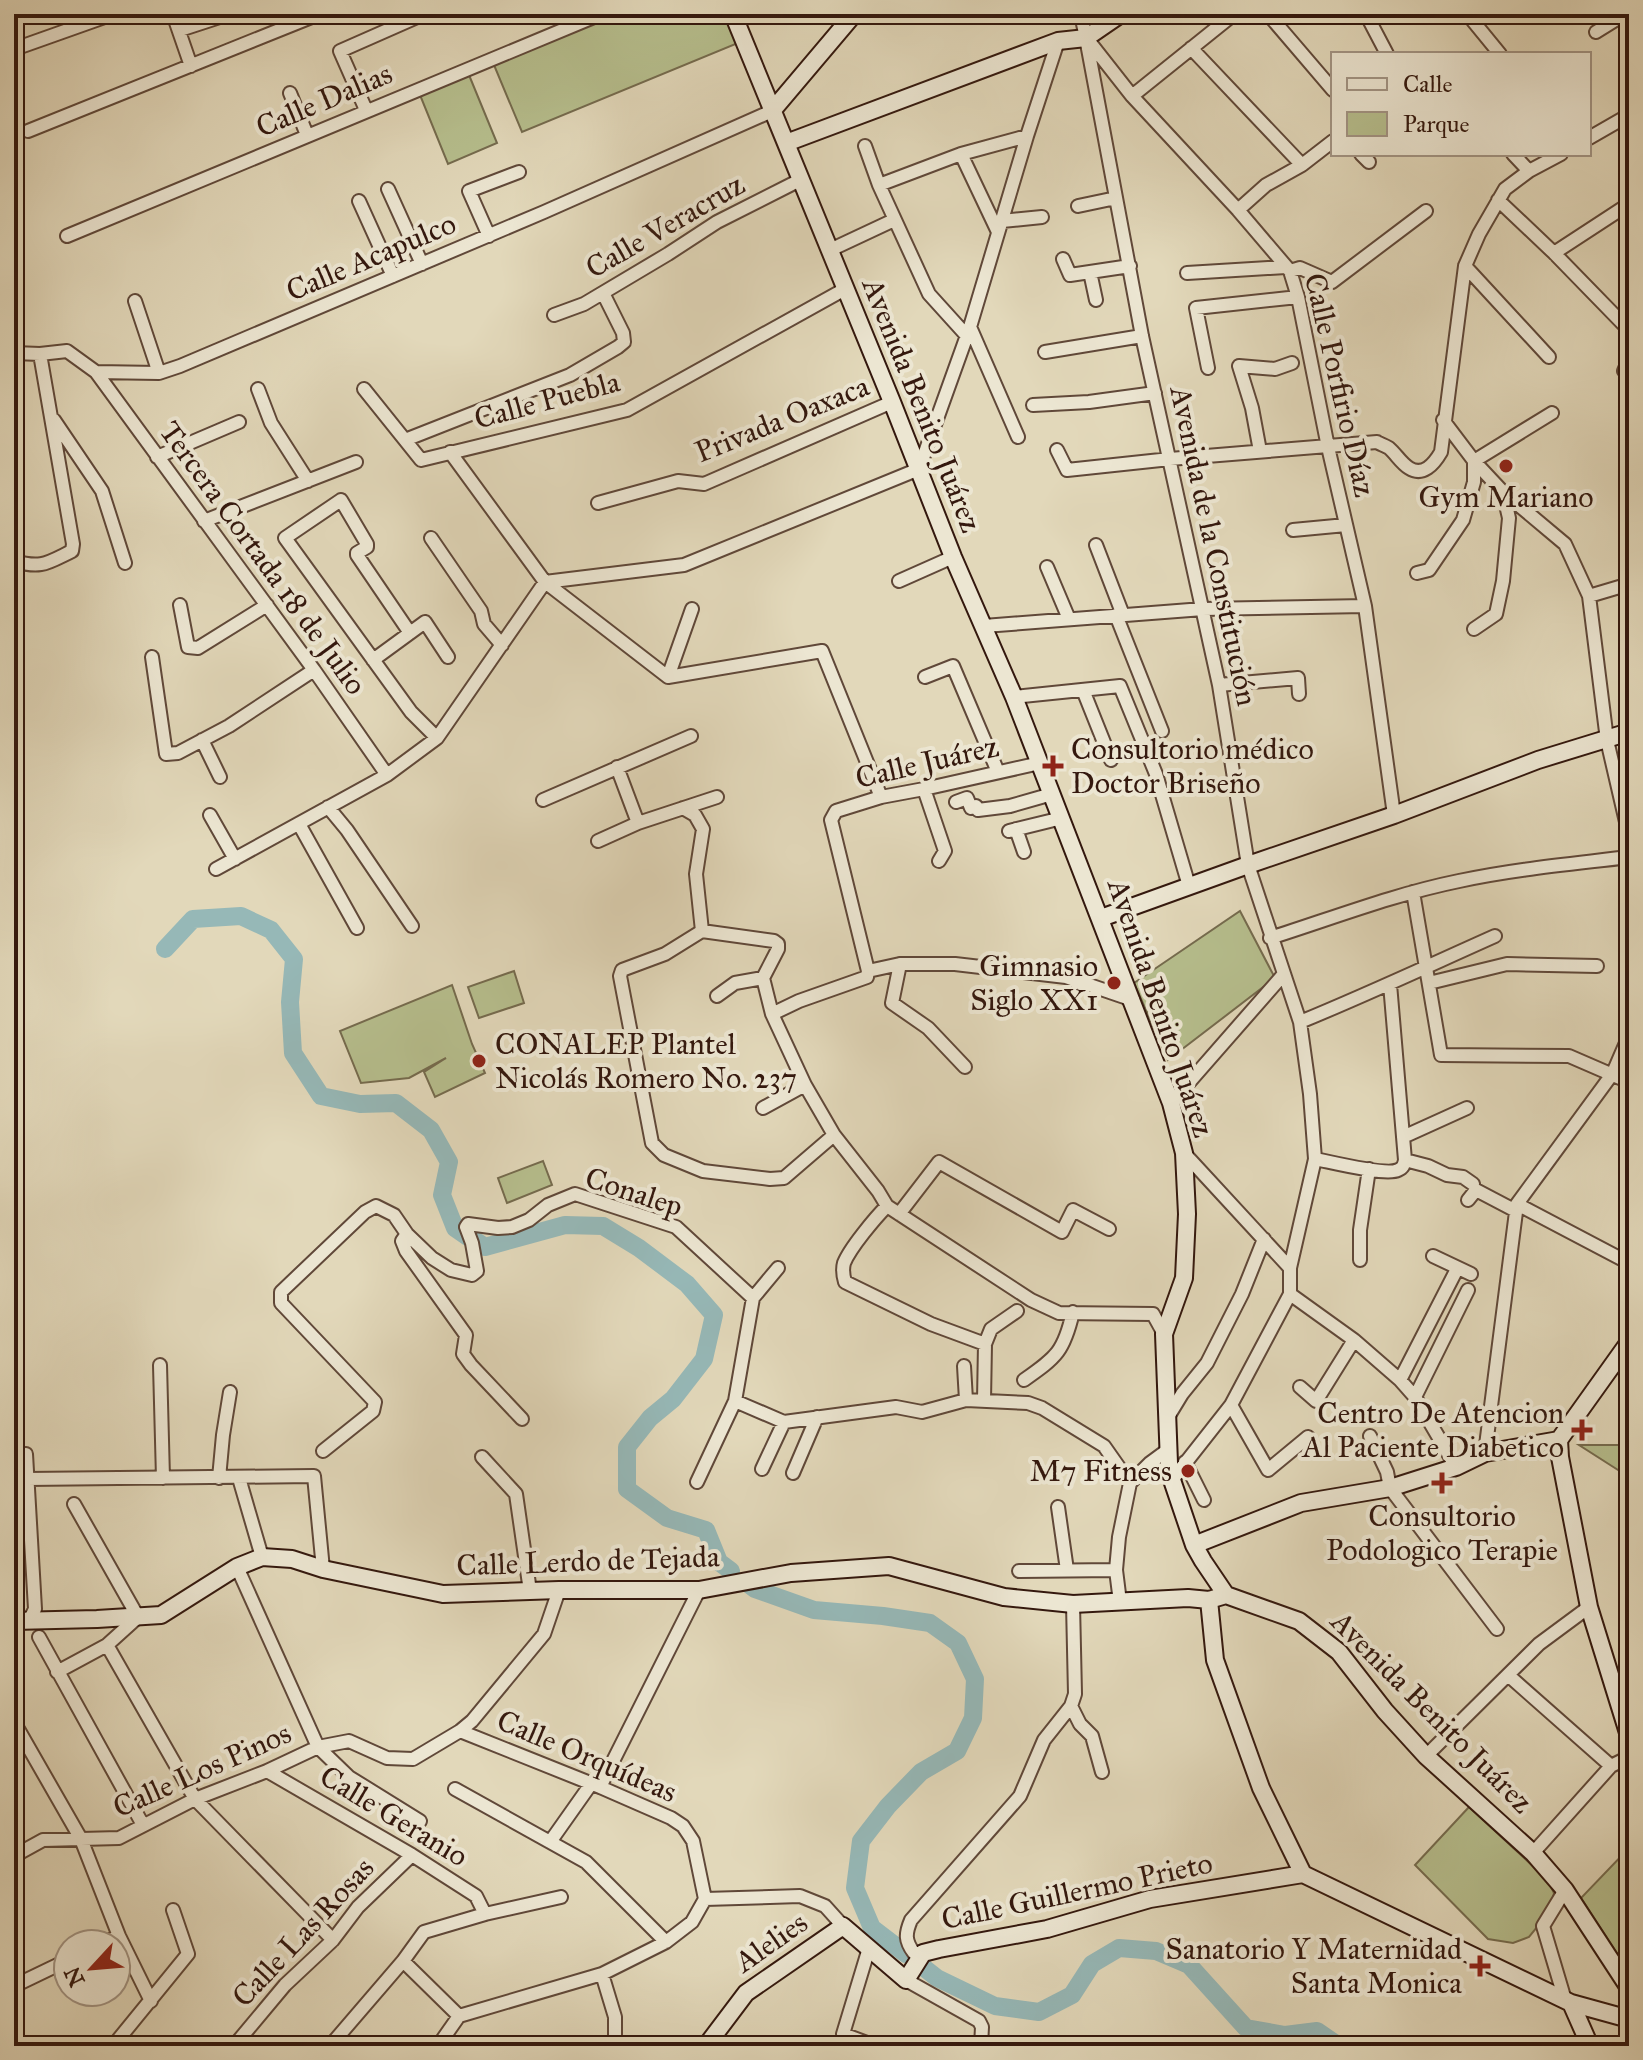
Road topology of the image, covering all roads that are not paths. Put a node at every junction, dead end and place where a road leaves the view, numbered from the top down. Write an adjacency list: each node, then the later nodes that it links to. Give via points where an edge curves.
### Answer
1 (113, 14): 20 (street)
2 (173, 14): 16 (street)
3 (229, 14): 16 (street)
4 (319, 14): 24 (street)
5 (424, 14): 28 (street, via 340,51)
6 (601, 14): 28 (street, Calle Dalias)
7 (733, 14): 29 (main road, Avenida Benito Juárez)
8 (854, 14): 29 (main road)
9 (1078, 14): 18 (street, Avenida de la Constitución)
10 (1121, 14): 18 (main road)
11 (1234, 14): 21 (street)
12 (1268, 14): 25 (street)
13 (1366, 14): 22 (street)
14 (1625, 14): 17 (street)
15 (1473, 21): 23 (street)
16 (180, 30): 24 (street)
17 (1596, 32)
18 (1086, 38): 19 (main road); 27 (street, Calle Porfirio Díaz); 47 (street, Avenida de la Constitución)
19 (1058, 41): 33 (street); 35 (main road)
20 (20, 47)
21 (1191, 48): 27 (street); 41 (street)
22 (1386, 52)
23 (1498, 52)
24 (191, 66): 31 (street)
25 (1331, 88)
26 (290, 93): 32 (street)
27 (1132, 96): 52 (street, Calle Porfirio Díaz)
28 (366, 110): 32 (street, Calle Dalias)
29 (772, 111): 35 (main road, Avenida Benito Juárez); 58 (street, Calle Acapulco)
30 (1629, 115): 34 (street)
31 (28, 131)
32 (307, 135): 57 (street, Calle Dalias)
33 (1027, 136): 38 (street); 56 (street)
34 (1591, 137)
35 (786, 143): 44 (main road, Avenida Benito Juárez)
36 (1331, 143): 41 (street)
37 (865, 146): 45 (street)
38 (961, 154): 45 (street); 56 (street)
39 (1515, 156): 42 (street)
40 (1557, 156): 42 (street)
41 (1302, 165): 52 (street, via 1266,185)
42 (1529, 171): 48 (street)
43 (519, 172): 58 (street, via 469,191)
44 (800, 180): 59 (main road, Avenida Benito Juárez); 70 (street, Calle Veracruz, via 717,222)
45 (879, 185): 55 (street)
46 (388, 189): 62 (street)
47 (1116, 198): 51 (street); 63 (street, Avenida de la Constitución)
48 (1498, 200): 60 (street); 64 (street)
49 (359, 201): 68 (street)
50 (1629, 204): 60 (street)
51 (1078, 206)
52 (1238, 210): 65 (street, Calle Porfirio Díaz)
53 (1426, 211): 65 (street, via 1332,282 1300,268)
54 (1042, 217): 56 (street)
55 (894, 220): 59 (street); 76 (street, via 929,294)
56 (1000, 226): 76 (street)
57 (67, 236)
58 (489, 236): 62 (street, Calle Acapulco)
59 (830, 250): 69 (main road, Avenida Benito Juárez)
60 (1554, 253): 75 (street)
61 (1063, 259): 66 (street, via 1070,275)
62 (422, 264): 68 (street, Calle Acapulco)
63 (1130, 266): 66 (street); 77 (street, Avenida de la Constitución)
64 (1465, 266): 81 (street); 93 (street)
65 (1288, 269): 67 (street); 71 (street, Calle Porfirio Díaz)
66 (1090, 272): 72 (street)
67 (1187, 273)
68 (393, 276): 85 (street, Calle Acapulco)
69 (845, 289): 89 (main road, Avenida Benito Juárez); 100 (street, Calle Puebla, via 627,410)
70 (603, 293): 74 (street, Calle Veracruz); 96 (street, via 623,333 618,347 570,375)
71 (1298, 297): 83 (street, via 1196,308); 97 (street, Calle Porfirio Díaz)
72 (1096, 300)
73 (135, 301): 85 (street)
74 (554, 315)
75 (1629, 330)
76 (969, 331): 95 (street); 105 (street)
77 (1142, 336): 78 (street); 88 (street, Avenida de la Constitución)
78 (1045, 352)
79 (14, 353): 80 (street)
80 (40, 354): 84 (street, via 67,351); 92 (street)
81 (1549, 357)
82 (1292, 363): 99 (street, via 1275,369 1239,366)
83 (1208, 368)
84 (96, 372): 85 (street, Calle Acapulco); 101 (street, Tercera Cortada 18 de Julio)
85 (159, 373)
86 (258, 389): 106 (street, via 271,423)
87 (364, 389): 96 (street, Calle Puebla)
88 (1155, 393): 90 (street); 102 (street, Avenida de la Constitución)
89 (892, 402): 105 (main road, Avenida Benito Juárez); 108 (street, Privada Oaxaca, via 704,484 678,481)
90 (1033, 405)
91 (1552, 413): 103 (street)
92 (50, 414): 115 (street, via 72,551 42,566); 116 (street, via 102,491)
93 (1443, 420): 97 (street, via 1441,452 1436,462 1419,471 1377,442); 103 (street)
94 (239, 422): 101 (street)
95 (1018, 437)
96 (405, 440): 100 (street, Calle Puebla, via 421,460)
97 (1328, 447): 99 (street); 110 (street, Calle Porfirio Díaz)
98 (1057, 450): 102 (street, via 1067,470)
99 (1260, 451): 102 (street)
100 (450, 452): 120 (street)
101 (157, 457): 109 (street, Tercera Cortada 18 de Julio)
102 (1170, 459): 128 (street, Avenida de la Constitución)
103 (1474, 461): 107 (street); 118 (street, via 1463,520 1429,570)
104 (356, 462): 106 (street)
105 (919, 469): 114 (main road, Avenida Benito Juárez); 120 (street, via 684,565)
106 (308, 481): 109 (street)
107 (1503, 492): 122 (street, via 1565,544); 132 (street, via 1509,518 1503,581 1496,614)
108 (598, 503)
109 (204, 521): 125 (street, Tercera Cortada 18 de Julio)
110 (1346, 525): 111 (street); 126 (street, Calle Porfirio Díaz)
111 (1293, 530)
112 (431, 538): 134 (street)
113 (1096, 545): 129 (street)
114 (953, 557): 119 (street); 131 (main road, Avenida Benito Juárez)
115 (14, 561)
116 (125, 563)
117 (1047, 567): 130 (street)
118 (1417, 573)
119 (899, 581)
120 (545, 582): 134 (street); 139 (street)
121 (1627, 583): 122 (street); 123 (street)
122 (1589, 596): 150 (street)
123 (1629, 603)
124 (180, 605): 125 (street, via 188,647 198,648)
125 (267, 605): 138 (street, Tercera Cortada 18 de Julio)
126 (1365, 606): 128 (street); 166 (street, Calle Porfirio Díaz)
127 (692, 609): 139 (street)
128 (1203, 609): 129 (street); 141 (street, Avenida de la Constitución)
129 (1120, 615): 130 (street); 145 (street)
130 (1069, 619): 131 (street)
131 (984, 626): 144 (main road, Avenida Benito Juárez)
132 (1474, 629)
133 (410, 633): 136 (street, via 425,622); 137 (street); 137 (street, via 357,555 367,544 341,500 285,538)
134 (502, 645): 148 (street)
135 (152, 657): 149 (street, via 166,754)
136 (448, 657)
137 (373, 660): 148 (street)
138 (314, 670): 149 (street); 155 (street, Tercera Cortada 18 de Julio)
139 (668, 677): 160 (street, via 822,651)
140 (925, 677): 154 (street, via 953,666)
141 (1219, 685): 143 (street, via 1298,678); 176 (street, Avenida de la Constitución)
142 (1083, 690): 144 (street); 151 (street); 178 (street, via 1120,686 1156,774)
143 (1299, 694)
144 (1014, 697): 152 (main road, Avenida Benito Juárez)
145 (1162, 731)
146 (1629, 732): 150 (main road)
147 (691, 736): 153 (street)
148 (437, 738): 155 (street)
149 (202, 740): 156 (street)
150 (1607, 740): 166 (main road, via 1538,760); 170 (street)
151 (1111, 760)
152 (1040, 763): 154 (street, Calle Juárez); 158 (main road, Avenida Benito Juárez)
153 (617, 767): 161 (street); 168 (street)
154 (998, 772): 157 (street, Calle Juárez)
155 (387, 775): 163 (street)
156 (220, 777)
157 (924, 789): 160 (street, Calle Juárez); 175 (street, via 945,851)
158 (1052, 794): 162 (street, via 978,810 967,798); 167 (main road, Avenida Benito Juárez)
159 (717, 797): 164 (street)
160 (881, 797): 189 (street, Calle Juárez, via 836,811 831,820)
161 (543, 800)
162 (956, 802)
163 (328, 807): 169 (street); 181 (street)
164 (683, 808): 168 (street); 183 (street, via 703,829 696,874)
165 (210, 815): 174 (street)
166 (1394, 815): 176 (main road)
167 (1062, 818): 172 (street, via 1038,831 1012,830); 180 (main road, Avenida Benito Juárez)
168 (638, 823): 171 (street)
169 (299, 824): 174 (street); 182 (street)
170 (1629, 835)
171 (598, 841)
172 (1024, 852)
173 (1629, 857): 179 (street, via 1498,873)
174 (235, 859): 177 (street)
175 (939, 861)
176 (1248, 865): 178 (main road); 185 (street, Avenida de la Constitución)
177 (216, 869)
178 (1189, 886): 180 (main road)
179 (1413, 892): 185 (street); 187 (street)
180 (1101, 918): 195 (main road, Avenida Benito Juárez)
181 (412, 926)
182 (357, 928)
183 (702, 931): 191 (street, via 778,944); 206 (street, via 665,954 622,970 620,976 652,1143 664,1155 703,1171 770,1179 784,1178)
184 (1495, 936): 187 (street)
185 (1270, 938): 190 (street, Avenida de la Constitución)
186 (900, 964): 189 (street); 195 (street, via 955,964 1066,977); 199 (street, via 892,1003 928,1028)
187 (1426, 966): 192 (street); 193 (street)
188 (1597, 966): 192 (street, via 1507,964)
189 (868, 971): 196 (street, via 867,977)
190 (1283, 975): 197 (street, Avenida de la Constitución); 203 (street)
191 (763, 978): 194 (street, via 735,983); 196 (street)
192 (1429, 983): 200 (street, via 1441,1055 1569,1056)
193 (1390, 984): 197 (street); 207 (street)
194 (717, 996)
195 (1133, 1000): 203 (main road, Avenida Benito Juárez)
196 (772, 1014): 202 (street)
197 (1300, 1022): 209 (street, Avenida de la Constitución)
198 (1629, 1036): 200 (street)
199 (965, 1067)
200 (1613, 1073): 201 (street); 215 (street)
201 (1629, 1082)
202 (805, 1085): 204 (street); 206 (street)
203 (1171, 1103): 208 (main road, Avenida Benito Juárez)
204 (763, 1108)
205 (1467, 1108): 207 (street)
206 (834, 1135): 214 (street)
207 (1403, 1137): 210 (street)
208 (1184, 1153): 219 (street); 232 (main road, Avenida Benito Juárez, via 1184,1278)
209 (1315, 1159): 211 (street); 224 (street, Avenida de la Constitución)
210 (1405, 1160): 211 (street, via 1396,1171); 212 (street)
211 (1369, 1169): 221 (street)
212 (1473, 1184)
213 (1468, 1200): 215 (street, via 1476,1190)
214 (887, 1206): 216 (street); 235 (street, via 845,1260 845,1282)
215 (1517, 1208): 222 (street); 256 (street)
216 (899, 1214): 217 (street, via 939,1162 1062,1232 1073,1210); 231 (street, via 1031,1300 1059,1313)
217 (1109, 1229)
218 (407, 1234): 229 (street, Conalep, via 451,1270 472,1275 477,1271 468,1224 512,1227 575,1194 676,1227); 249 (street, via 402,1241 406,1251 466,1335 463,1354); 255 (street, Conalep, via 394,1215 376,1206 281,1292 281,1303 375,1402 373,1411)
219 (1264, 1239): 224 (street); 248 (street, via 1207,1363)
220 (1433, 1256): 225 (street)
221 (1360, 1260)
222 (1628, 1260)
223 (778, 1268): 229 (street)
224 (1290, 1268): 228 (street, Avenida de la Constitución)
225 (1457, 1269): 226 (street); 239 (street)
226 (1471, 1274)
227 (1468, 1290): 242 (street)
228 (1290, 1294): 233 (street); 246 (street, Avenida de la Constitución)
229 (753, 1298): 245 (street)
230 (1017, 1311): 235 (street, via 991,1329)
231 (1073, 1312): 232 (street, via 1153,1314); 238 (street, via 1059,1353)
232 (1164, 1334): 248 (main road, Avenida Benito Juárez)
233 (1354, 1340): 239 (street); 240 (street, via 1316,1401)
234 (1629, 1342): 253 (main road)
235 (985, 1344): 244 (street)
236 (160, 1365): 263 (street)
237 (964, 1366): 243 (street)
238 (1024, 1380)
239 (1400, 1380): 242 (street)
240 (1300, 1387)
241 (230, 1392): 264 (street)
242 (1415, 1397): 260 (street)
243 (966, 1400): 244 (street); 247 (street, via 922,1412 896,1407)
244 (984, 1400): 269 (street, via 1042,1408 1104,1446)
245 (735, 1401): 250 (street); 268 (street)
246 (1231, 1405): 252 (street, via 1268,1470); 259 (street, Avenida de la Constitución)
247 (817, 1417): 250 (street); 262 (street)
248 (1168, 1417): 254 (main road, Avenida Benito Juárez)
249 (522, 1419)
250 (784, 1422): 261 (street)
251 (1370, 1436): 270 (street)
252 (1308, 1437)
253 (1559, 1440): 256 (main road); 288 (main road)
254 (1169, 1449): 267 (main road, Avenida Benito Juárez); 269 (street)
255 (323, 1451)
256 (1485, 1453): 260 (main road)
257 (26, 1454): 266 (street)
258 (482, 1457): 283 (street, via 516,1494)
259 (1185, 1462): 267 (street, Avenida de la Constitución); 271 (street)
260 (1456, 1467): 270 (main road)
261 (762, 1469)
262 (793, 1473)
263 (163, 1478): 264 (street); 266 (street)
264 (219, 1478): 265 (street)
265 (239, 1478): 275 (street); 277 (street, via 314,1476)
266 (27, 1479): 290 (street, via 35,1609)
267 (1172, 1480): 274 (main road, Avenida Benito Juárez)
268 (697, 1482)
269 (1130, 1483): 279 (street)
270 (1390, 1488): 274 (main road, via 1301,1503); 291 (street)
271 (1204, 1500)
272 (74, 1504): 289 (street)
273 (1058, 1507): 278 (street)
274 (1194, 1545): 284 (main road, Avenida Benito Juárez)
275 (262, 1557): 276 (main road, Calle Lerdo de Tejada); 277 (main road, Calle Lerdo de Tejada)
276 (237, 1567): 289 (main road, Calle Lerdo de Tejada, via 161,1615); 300 (street)
277 (323, 1569): 283 (main road, Calle Lerdo de Tejada, via 443,1594)
278 (1067, 1570): 279 (street); 280 (street)
279 (1116, 1570): 286 (street)
280 (1019, 1571)
281 (559, 1590): 282 (main road, Calle Lerdo de Tejada); 283 (main road, Calle Lerdo de Tejada); 298 (street, via 544,1634)
282 (699, 1590): 287 (main road, Calle Lerdo de Tejada, via 791,1573 889,1566 1004,1597); 306 (street)
283 (530, 1591)
284 (1226, 1595): 285 (main road, Calle Lerdo de Tejada); 301 (main road, Avenida Benito Juárez, via 1299,1621 1317,1633)
285 (1209, 1600): 286 (main road, Calle Lerdo de Tejada); 316 (main road, via 1215,1660 1261,1788)
286 (1120, 1602): 287 (main road, Calle Lerdo de Tejada)
287 (1073, 1604): 296 (street)
288 (1589, 1607): 295 (street); 299 (main road)
289 (138, 1617): 290 (main road, Calle Lerdo de Tejada); 293 (street)
290 (21, 1621)
291 (1497, 1629)
292 (39, 1637): 294 (street)
293 (107, 1645): 294 (street); 308 (street)
294 (57, 1672): 310 (street)
295 (1508, 1675): 301 (street); 303 (street)
296 (1071, 1706): 305 (street, via 1092,1736); 327 (street, Calle Guillermo Prieto, via 1044,1740 1020,1796 911,1920 905,1933 908,1944 914,1953)
297 (14, 1722): 311 (street)
298 (460, 1731): 300 (street, via 413,1759 387,1758 349,1741); 306 (street, Calle Orquídeas)
299 (1629, 1736)
300 (318, 1747): 304 (street, Calle Los Pinos); 309 (street, via 349,1777)
301 (1426, 1756): 313 (main road, Avenida Benito Juárez)
302 (1629, 1757): 303 (street)
303 (1611, 1766): 313 (street)
304 (267, 1771): 308 (street, Calle Los Pinos); 314 (street, Calle Geranio)
305 (1102, 1772)
306 (595, 1785): 312 (street); 319 (street, Calle Orquídeas, via 683,1826 693,1841)
307 (455, 1789): 312 (street)
308 (195, 1799): 310 (street, Calle Los Pinos); 324 (street)
309 (420, 1821)
310 (143, 1825): 311 (street, Calle Los Pinos, via 119,1838)
311 (81, 1839): 315 (street, Calle Los Pinos, via 43,1840); 323 (street)
312 (550, 1842): 325 (street, via 586,1862)
313 (1533, 1853): 317 (main road, Avenida Benito Juárez)
314 (412, 1855): 321 (street, Calle Geranio, via 476,1896); 324 (street, Calle Las Rosas, via 358,1907)
315 (14, 1856)
316 (1303, 1874): 327 (main road, Calle Guillermo Prieto, via 1150,1899 1047,1929); 336 (main road)
317 (1565, 1890): 334 (main road, Avenida Benito Juárez); 336 (street, via 1543,1926)
318 (561, 1897): 321 (street)
319 (705, 1899): 322 (street, via 800,1896 825,1906); 325 (street, via 692,1922)
320 (173, 1910): 335 (street, via 188,1954)
321 (485, 1914): 328 (street, via 424,1932)
322 (843, 1926): 326 (main road); 344 (main road, Alelies, via 746,1993)
323 (116, 1928)
324 (333, 1940): 341 (street, Calle Las Rosas, via 285,1985)
325 (666, 1942): 331 (street)
326 (869, 1948): 332 (main road); 345 (street, via 843,2034)
327 (923, 1953): 332 (main road)
328 (403, 1961): 337 (street); 342 (street)
329 (132, 1962): 335 (street)
330 (52, 1968): 333 (street)
331 (602, 1974): 337 (street); 343 (street, via 615,2017)
332 (906, 1980): 346 (street, via 979,2021)
333 (14, 1986)
334 (1629, 1988)
335 (151, 2001): 340 (street)
336 (1568, 2001): 338 (main road); 347 (main road)
337 (459, 2016): 339 (street)
338 (1629, 2019)
339 (440, 2045)
340 (113, 2046)
341 (234, 2046)
342 (330, 2046)
343 (615, 2046)
344 (706, 2046)
345 (875, 2046)
346 (981, 2046)
347 (1590, 2046)

